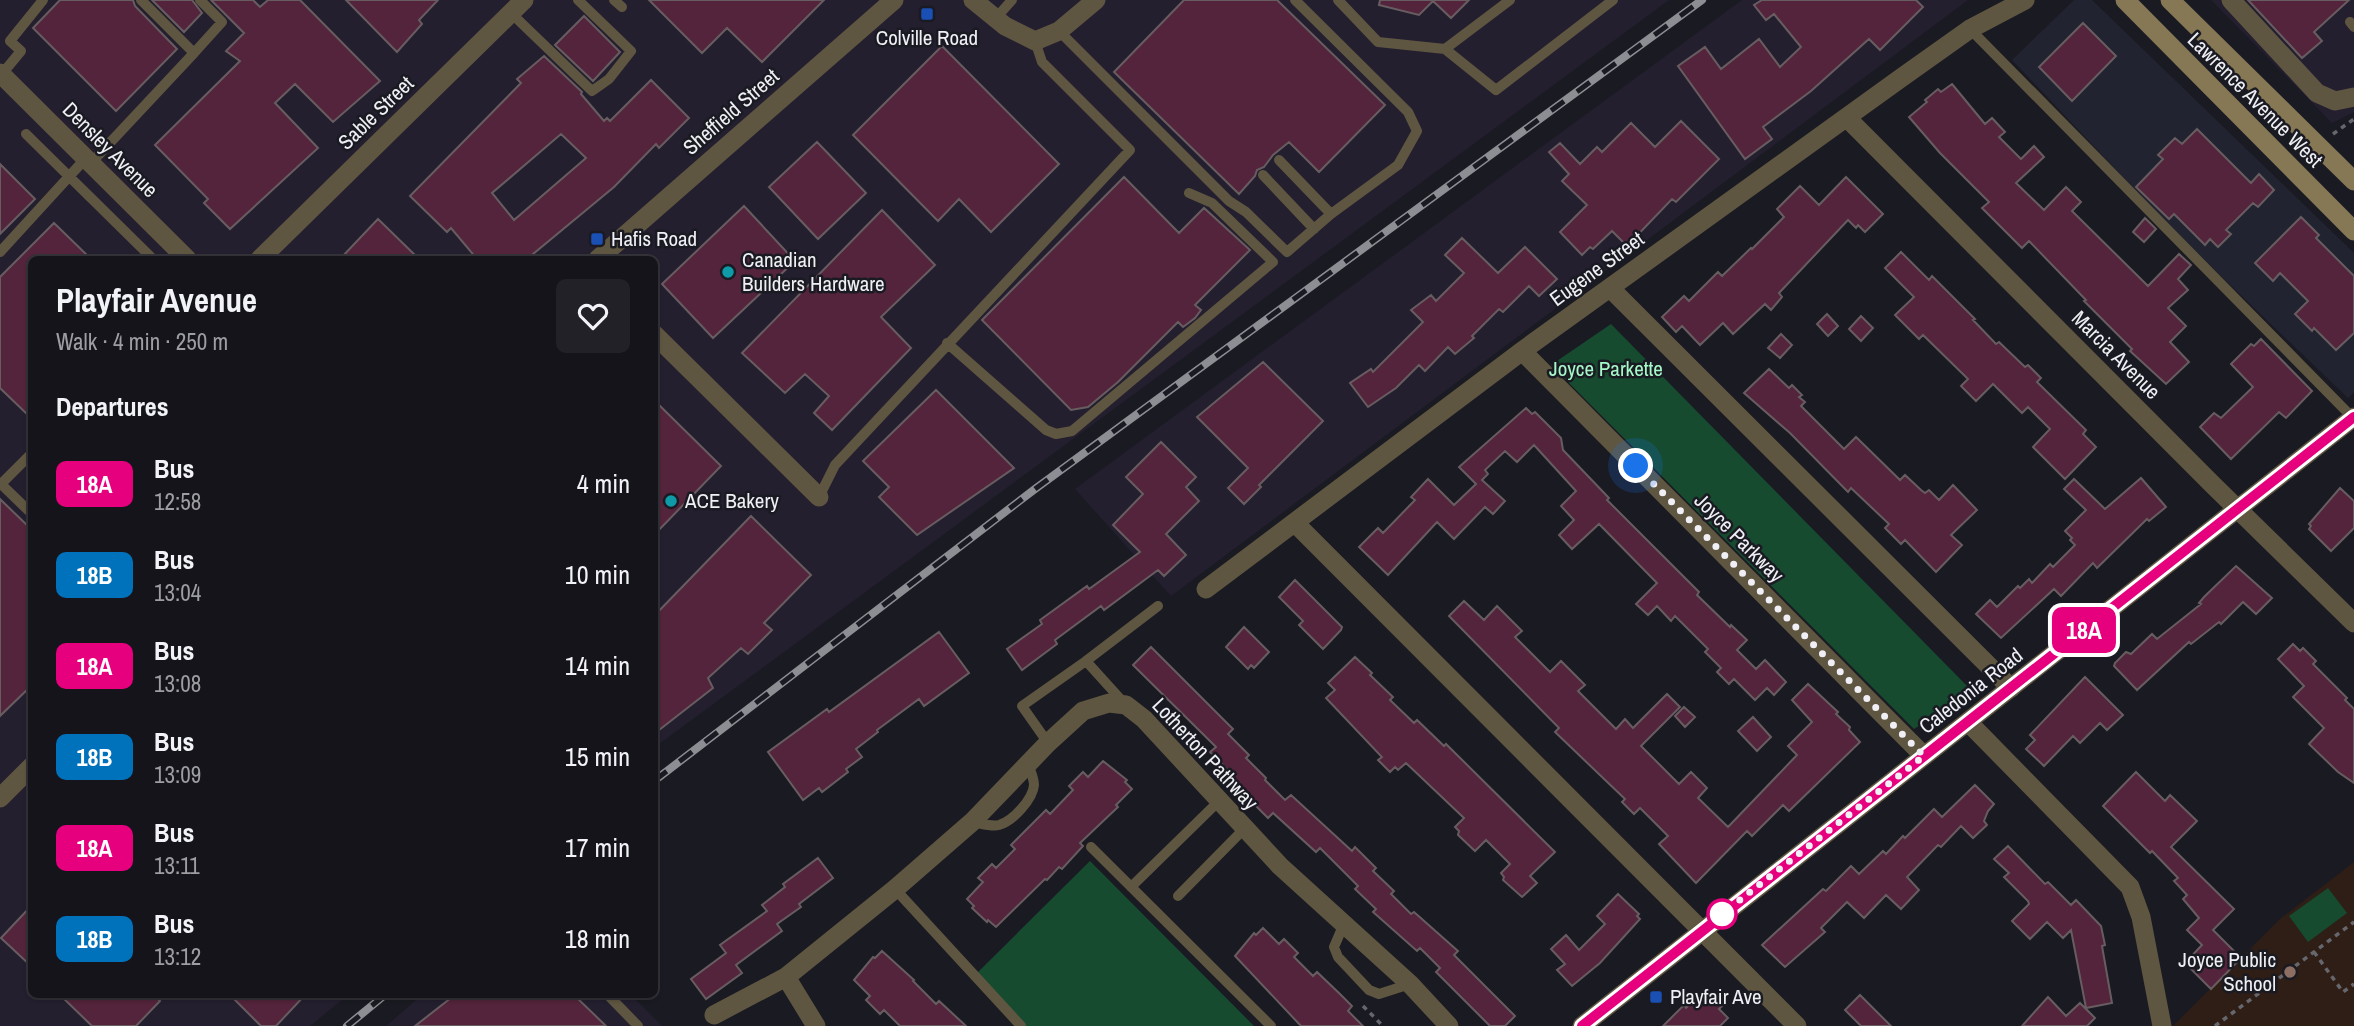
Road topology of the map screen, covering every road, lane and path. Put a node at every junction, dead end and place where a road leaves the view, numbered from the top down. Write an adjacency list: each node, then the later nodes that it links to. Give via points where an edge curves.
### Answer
1 (43, 0): 24 (lane, via 10,41 21,51)
2 (141, 0): 23 (lane)
3 (200, 0): 23 (lane, via 222,22)
4 (578, 0): 17 (lane, via 631,51 609,79 592,91)
5 (894, 0): 43 (street, Sheffield Street)
6 (973, 0): 18 (street)
7 (1012, 0): 18 (lane)
8 (1096, 0): 20 (street)
9 (1295, 0): 36 (lane, via 1408,112 1417,131 1398,165)
10 (1338, 0): 22 (lane, via 1378,41)
11 (1510, 0): 22 (lane)
12 (1613, 0): 22 (lane, via 1496,90)
13 (2025, 0): 19 (street, Eugene Street)
14 (2125, 0): 38 (main road, Lawrence Avenue West)
15 (2170, 0): 29 (main road, Lawrence Avenue West)
16 (2231, 0): 25 (street, via 2317,93 2335,101)
17 (518, 6): 42 (street, Sable Street)
18 (996, 18): 21 (street)
19 (1970, 29): 26 (street, Eugene Street); 48 (lane)
20 (1059, 31): 21 (street); 37 (lane, via 1229,201 1287,252)
21 (1035, 41): 46 (lane, via 1042,62 1130,150)
22 (1445, 49)
23 (194, 53): 30 (lane)
24 (1, 74): 30 (street, Densley Avenue)
25 (2354, 97)
26 (1847, 118): 44 (street, Eugene Street); 51 (street, Marcia Avenue)
27 (2354, 119): 29 (path)
28 (26, 134): 33 (lane)
29 (2317, 145): 34 (main road, Lawrence Avenue West)
30 (88, 160): 33 (lane); 41 (street, Densley Avenue)
31 (1279, 160): 36 (lane)
32 (1263, 176): 37 (lane)
33 (69, 177): 39 (lane); 40 (lane)
34 (2354, 181)
35 (1189, 193): 46 (lane, via 1212,203 1273,262 1072,431 1056,434 1046,430)
36 (1331, 214): 37 (lane)
37 (1314, 229)
38 (2354, 231)
39 (0, 252)
40 (150, 256)
41 (184, 256)
42 (263, 256)
43 (601, 256)
44 (1610, 288): 47 (street, Eugene Street); 58 (street)
45 (658, 338): 50 (street)
46 (947, 343): 50 (lane, via 835,465)
47 (1522, 351): 53 (street, Eugene Street); 62 (street, Joyce Parkway)
48 (2354, 417): 51 (street, Caledonia Road)
49 (28, 457): 52 (lane, via 1,484)
50 (819, 497)
51 (2237, 509): 56 (street, Marcia Avenue); 58 (street, Caledonia Road)
52 (28, 510)
53 (1295, 523): 54 (street, Eugene Street); 73 (street)
54 (1206, 589)
55 (1158, 606): 57 (lane)
56 (2354, 623)
57 (1086, 662): 59 (lane); 61 (lane, via 1022,706)
58 (2011, 688): 60 (street, Caledonia Road)
59 (1126, 705): 61 (street, Lotherton Pathway, via 1109,703 1083,711); 65 (street, Lotherton Pathway)
60 (1968, 722): 62 (street, Caledonia Road); 81 (street, via 2130,887 2141,917)
61 (1048, 743): 69 (street, Lotherton Pathway, via 972,822)
62 (1924, 756): 73 (street, Caledonia Road)
63 (28, 770): 64 (street)
64 (0, 798)
65 (1219, 801): 66 (street, Lotherton Pathway); 68 (lane)
66 (1244, 829): 70 (lane); 72 (street, Lotherton Pathway)
67 (1091, 847): 68 (lane)
68 (1131, 887): 85 (lane)
69 (895, 889): 75 (street, Lotherton Pathway); 84 (lane)
70 (1178, 896)
71 (2354, 922): 74 (path)
72 (1343, 926): 77 (street, Lotherton Pathway); 77 (lane, via 1335,947 1338,957 1369,990 1380,994)
73 (1702, 930): 88 (street, Caledonia Road); 89 (street)
74 (2314, 952): 76 (path, via 2343,992); 90 (path)
75 (786, 977): 80 (street, Lotherton Pathway); 83 (street)
76 (2354, 984)
77 (1410, 985): 87 (street, Lotherton Pathway)
78 (611, 998): 82 (lane)
79 (1363, 1006): 86 (path)
80 (714, 1014)
81 (2157, 1023)
82 (638, 1026)
83 (816, 1026)
84 (1021, 1026)
85 (1271, 1026)
86 (1383, 1026)
87 (1449, 1026)
88 (1582, 1026)
89 (1797, 1026)
90 (2215, 1026)

